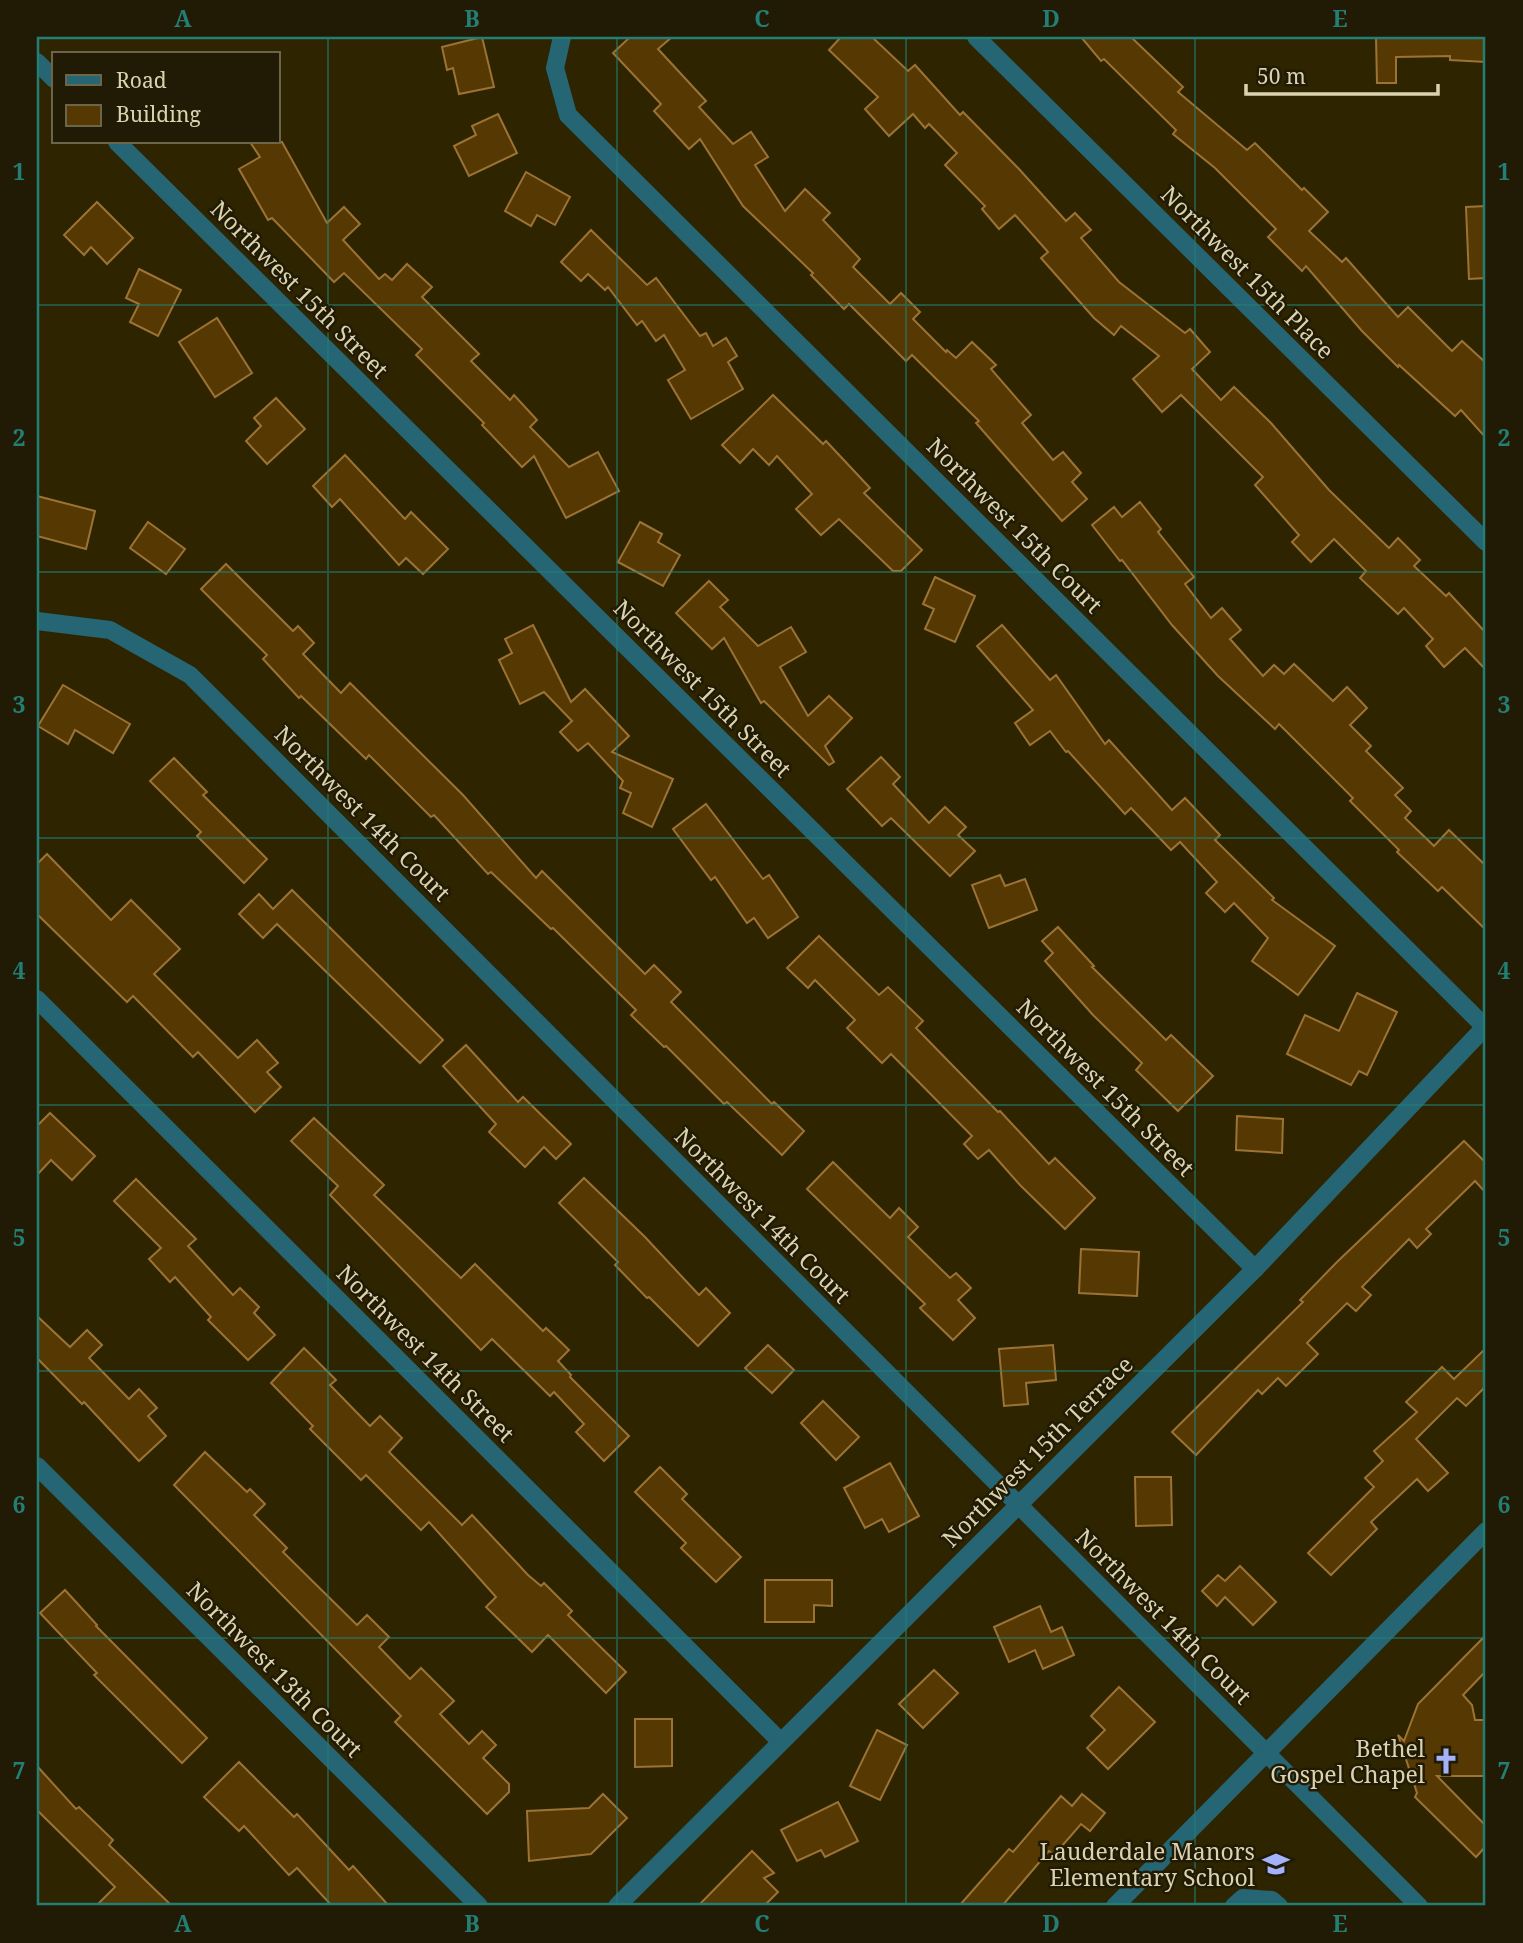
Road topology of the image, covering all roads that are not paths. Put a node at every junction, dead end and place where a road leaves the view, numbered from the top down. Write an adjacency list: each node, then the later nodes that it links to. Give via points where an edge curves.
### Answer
1 (562, 37): 9 (street, Northwest 15th Court, via 555,68 568,115)
2 (976, 37): 6 (street, Northwest 15th Place)
3 (37, 62): 4 (street)
4 (52, 77)
5 (119, 144): 10 (street, Northwest 15th Street)
6 (1486, 542)
7 (37, 621): 12 (street, Northwest 14th Court, via 110,631 190,675)
8 (37, 999): 14 (street, Northwest 14th Street)
9 (1486, 1027): 10 (street, Northwest 15th Terrace)
10 (1255, 1269): 12 (street, Northwest 15th Terrace)
11 (37, 1466): 16 (street, Northwest 13th Court)
12 (1018, 1504): 14 (street, Northwest 15th Terrace); 15 (street, Northwest 14th Court)
13 (1486, 1531): 15 (street)
14 (780, 1741): 17 (street, Northwest 15th Terrace)
15 (1266, 1753): 18 (street); 21 (street, Northwest 14th Court)
16 (479, 1906)
17 (617, 1906)
18 (1115, 1906)
19 (1234, 1906): 20 (street, via 1243,1898 1272,1900)
20 (1279, 1906)
21 (1419, 1906)

